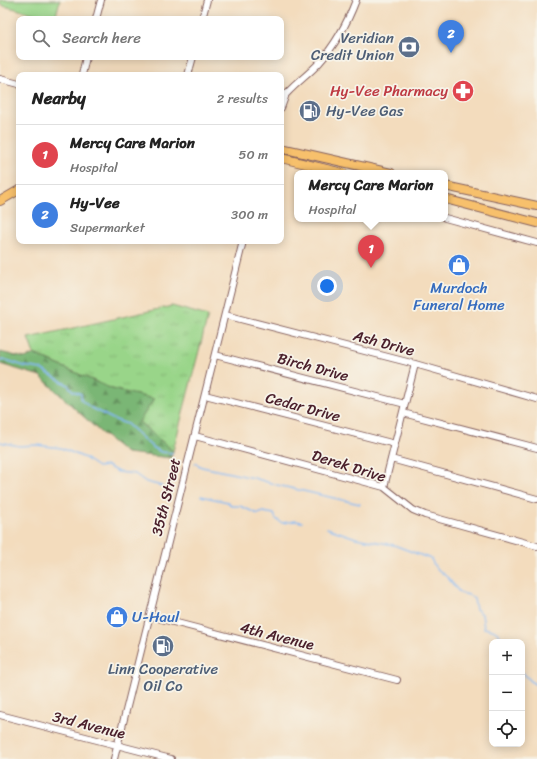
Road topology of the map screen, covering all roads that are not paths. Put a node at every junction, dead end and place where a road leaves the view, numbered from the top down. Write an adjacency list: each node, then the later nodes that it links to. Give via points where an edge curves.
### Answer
1 (101, 0): 4 (street)
2 (207, 0): 5 (street)
3 (356, 0): 12 (street, via 333,46 318,64)
4 (97, 16)
5 (203, 16)
6 (85, 60): 8 (street)
7 (191, 60): 9 (street)
8 (83, 72)
9 (189, 72)
10 (0, 79): 11 (street)
11 (16, 83)
12 (286, 93): 13 (street); 14 (street)
13 (284, 96)
14 (284, 99)
15 (284, 149): 18 (main road)
16 (284, 159): 17 (main road)
17 (331, 170)
18 (377, 170)
19 (448, 187): 23 (main road)
20 (16, 192): 22 (main road)
21 (448, 199): 25 (main road)
22 (0, 201)
23 (537, 206)
24 (448, 219): 26 (street)
25 (537, 223)
26 (537, 243)
27 (242, 244): 28 (street, 35th Street)
28 (224, 315): 29 (street, 35th Street); 30 (street, Ash Drive)
29 (215, 355): 31 (street, 35th Street); 33 (street, Birch Drive)
30 (415, 364): 32 (street, Ash Drive); 33 (street)
31 (205, 395): 35 (street, 35th Street); 36 (street, Cedar Drive)
32 (537, 399)
33 (405, 404): 34 (street)
34 (402, 413): 36 (street); 37 (street)
35 (194, 436): 39 (street, Derek Drive); 42 (street, 35th Street)
36 (394, 444): 38 (street)
37 (537, 448)
38 (391, 459): 39 (street); 40 (street)
39 (384, 487): 41 (street, Derek Drive, via 413,510 425,515)
40 (537, 499)
41 (537, 546)
42 (150, 616): 43 (street, 4th Avenue); 45 (street, 35th Street)
43 (397, 680)
44 (0, 715): 45 (street, 3rd Avenue)
45 (118, 746): 46 (street, 35th Street); 47 (street, 3rd Avenue)
46 (114, 759)
47 (171, 759)

